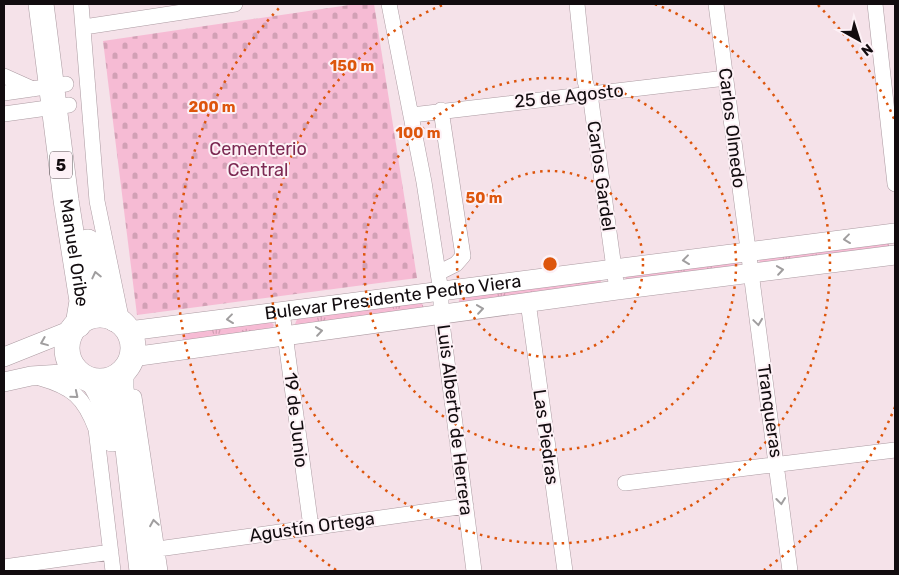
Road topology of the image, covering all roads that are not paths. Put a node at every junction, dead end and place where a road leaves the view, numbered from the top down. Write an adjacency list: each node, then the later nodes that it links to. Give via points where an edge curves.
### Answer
1 (41, 4): 15 (highway, Manuel Oribe / 5)
2 (56, 4): 15 (highway, Manuel Oribe / 5)
3 (81, 4): 9 (street, Manuel Oribe)
4 (234, 4): 9 (street)
5 (389, 4): 18 (street, Luis Alberto de Herrera)
6 (576, 4): 14 (street, Carlos Gardel)
7 (716, 4): 12 (street, Carlos Olmedo)
8 (875, 4): 10 (street)
9 (84, 27): 31 (street, Manuel Oribe, via 97,201)
10 (889, 69): 19 (street)
11 (4, 76): 15 (street)
12 (726, 78): 14 (street, 25 de Agosto); 21 (street, Carlos Olmedo)
13 (4, 93): 15 (street)
14 (588, 93): 16 (street, 25 de Agosto); 23 (street, Carlos Gardel)
15 (54, 94): 17 (street); 31 (highway, Manuel Oribe / 5, one-way to 15, via 101,299); 33 (highway, Manuel Oribe / 5, via 82,301)
16 (440, 110): 18 (street, 25 de Agosto); 24 (street, via 463,256 456,264)
17 (4, 114)
18 (412, 115): 24 (street, Luis Alberto de Herrera)
19 (895, 184)
20 (895, 233): 21 (street, Bulevar Presidente Pedro Viera, one-way to 21)
21 (748, 252): 23 (street, Bulevar Presidente Pedro Viera, one-way to 23); 25 (street, Tranqueras)
22 (895, 255): 25 (street, Bulevar Presidente Pedro Viera, one-way to 22)
23 (613, 269): 26 (street, Carlos Gardel); 27 (street, Bulevar Presidente Pedro Viera)
24 (438, 273): 27 (street, Luis Alberto de Herrera)
25 (751, 274): 26 (street, Bulevar Presidente Pedro Viera); 42 (street, Tranqueras, one-way to 42)
26 (616, 290): 28 (street, Bulevar Presidente Pedro Viera)
27 (441, 292): 29 (street, Bulevar Presidente Pedro Viera); 30 (street, Luis Alberto de Herrera)
28 (528, 302): 30 (street, Bulevar Presidente Pedro Viera, one-way to 28); 54 (street, Las Piedras)
29 (282, 312): 32 (street, Bulevar Presidente Pedro Viera, one-way to 32); 34 (street, 19 de Junio)
30 (441, 314): 34 (street, Bulevar Presidente Pedro Viera, one-way to 30); 44 (street, Luis Alberto de Herrera)
31 (122, 325): 32 (street, Bulevar Presidente Pedro Viera); 33 (highway, Manuel Oribe, via 98,316); 37 (highway, Manuel Oribe, via 133,344)
32 (170, 326): 35 (street, via 179,338)
33 (76, 327): 36 (street, one-way to 36); 39 (highway, Manuel Oribe, via 69,336 68,353 73,367)
34 (285, 336): 35 (street, Bulevar Presidente Pedro Viera); 45 (street, 19 de Junio)
35 (170, 352): 37 (street, Bulevar Presidente Pedro Viera)
36 (4, 357)
37 (127, 365): 39 (highway, via 107,380); 46 (street, Manuel Oribe, one-way to 37); 51 (highway, Manuel Oribe, via 121,388)
38 (31, 376): 39 (street); 40 (street); 47 (street, one-way to 47, via 62,384 79,396 89,410 96,429)
39 (86, 377): 50 (highway, Manuel Oribe, via 98,388 109,418)
40 (4, 382)
41 (895, 450): 42 (street)
42 (777, 464): 43 (street); 55 (street, Tranqueras, one-way to 55)
43 (626, 483)
44 (466, 506): 45 (street, Agustín Ortega); 53 (street, Luis Alberto de Herrera)
45 (311, 527): 46 (street, Agustín Ortega)
46 (158, 549): 52 (street, Manuel Oribe)
47 (110, 552): 48 (street); 49 (street)
48 (4, 567)
49 (113, 571)
50 (128, 571)
51 (142, 571)
52 (160, 571)
53 (474, 571)
54 (565, 571)
55 (790, 571)

